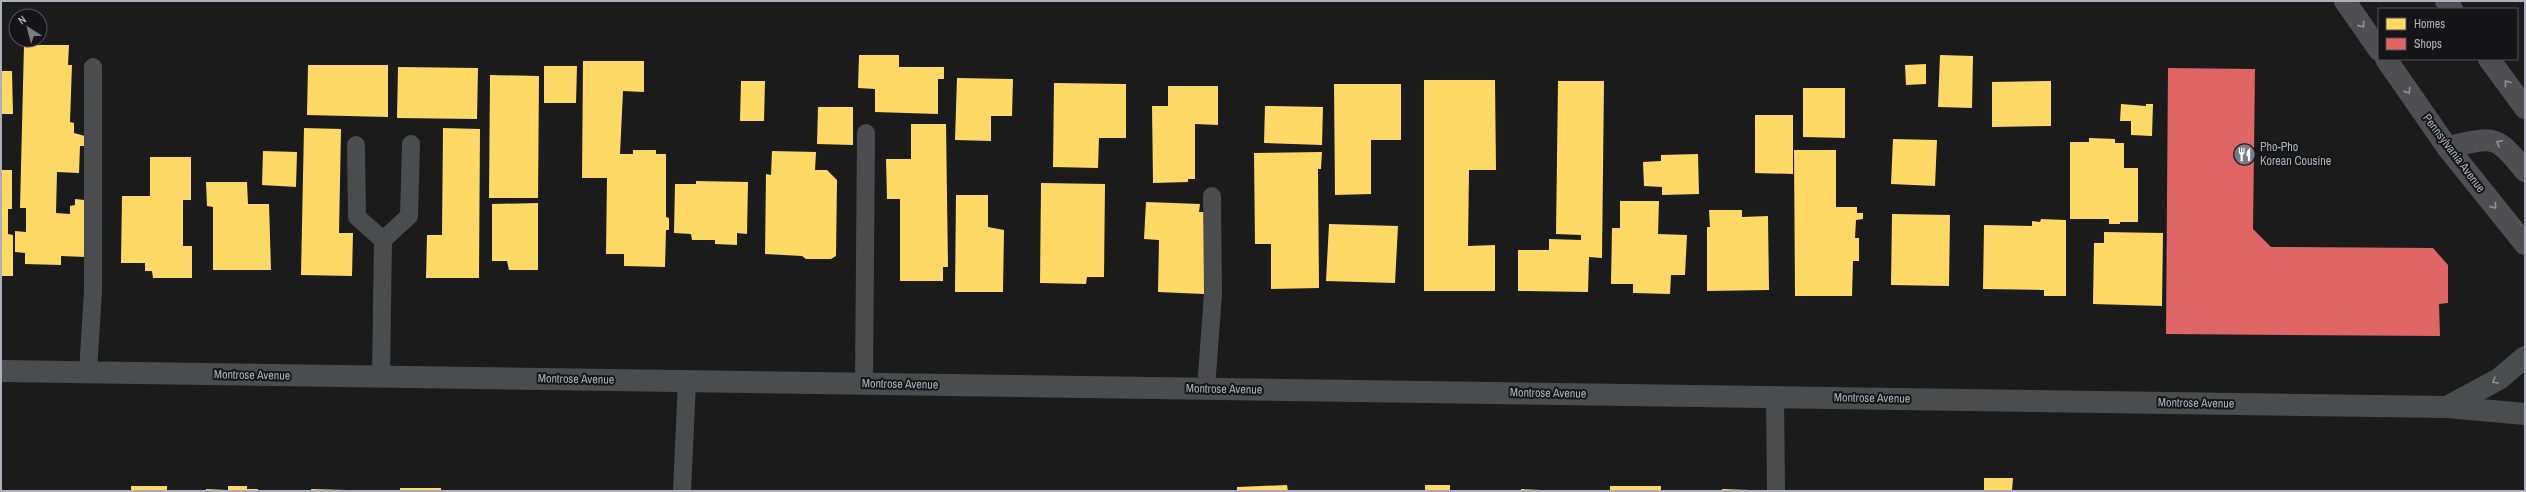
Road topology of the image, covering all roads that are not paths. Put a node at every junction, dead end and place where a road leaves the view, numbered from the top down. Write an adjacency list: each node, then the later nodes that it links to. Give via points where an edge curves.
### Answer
1 (2345, 1): 2 (main road, one-way to 2)
2 (2378, 49)
3 (2387, 60): 10 (main road, Pennsylvania Avenue, one-way to 10)
4 (2490, 60): 6 (main road, one-way to 4)
5 (93, 67): 17 (lane, via 93,291)
6 (2525, 108)
7 (866, 133): 20 (lane)
8 (411, 144): 13 (lane, via 409,216)
9 (356, 145): 13 (lane, via 357,217)
10 (2447, 147): 11 (main road, one-way to 10, via 2506,147 2489,138); 14 (main road, Pennsylvania Avenue, one-way to 14)
11 (2525, 171)
12 (1212, 196): 21 (lane, via 1213,294)
13 (383, 240): 18 (lane)
14 (2525, 244)
15 (2525, 357): 23 (street, Montrose Avenue, one-way to 23, via 2499,379)
16 (1, 371): 17 (street, Montrose Avenue)
17 (88, 372): 18 (street, Montrose Avenue)
18 (381, 376): 19 (street, Montrose Avenue)
19 (687, 381): 20 (street, Montrose Avenue); 25 (lane)
20 (864, 383): 21 (street, Montrose Avenue)
21 (1206, 388): 22 (street, Montrose Avenue)
22 (1775, 397): 23 (street, Montrose Avenue); 26 (lane)
23 (2447, 407): 24 (street, Montrose Avenue)
24 (2525, 414)
25 (682, 491)
26 (1776, 491)

